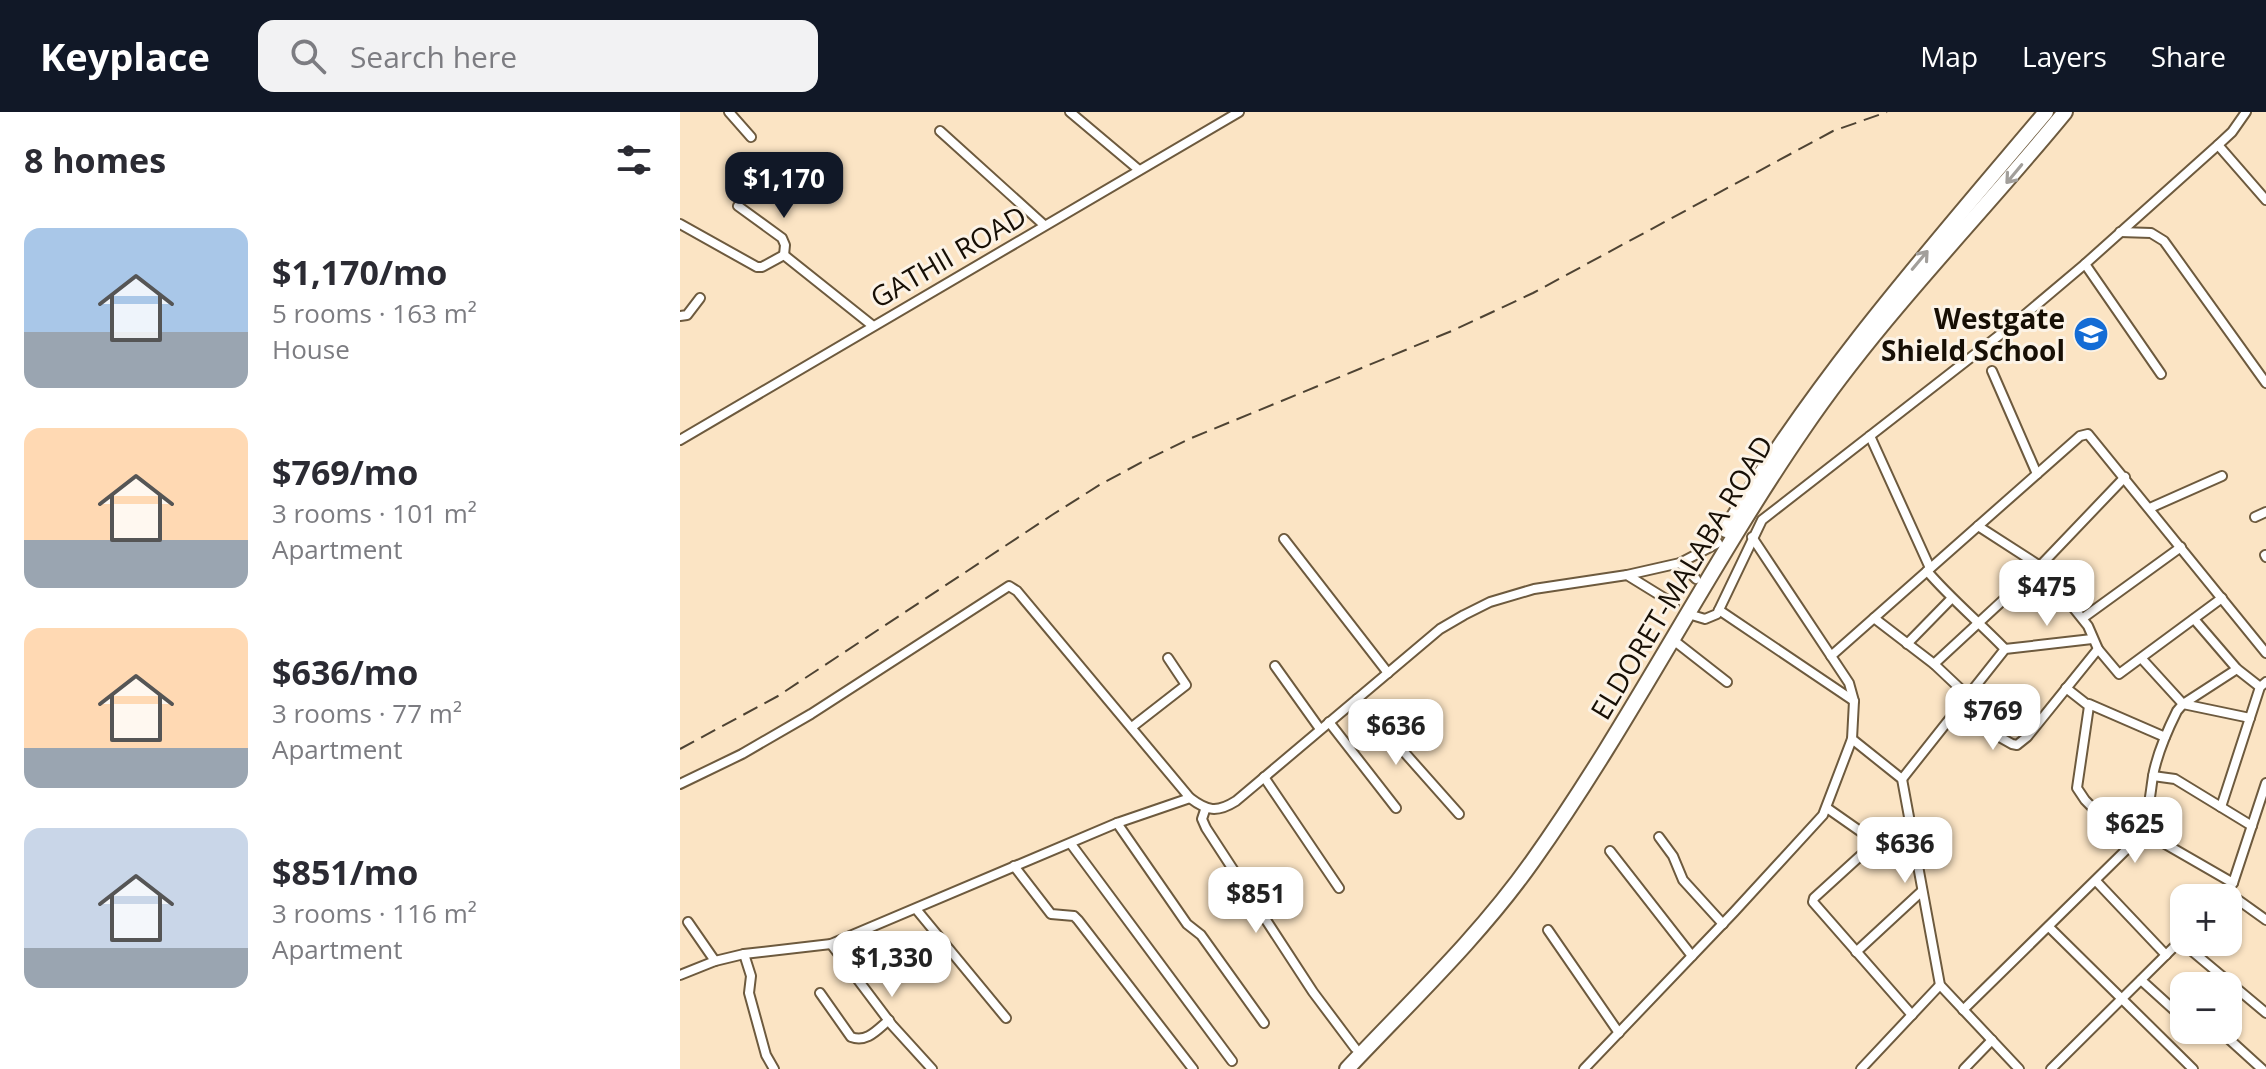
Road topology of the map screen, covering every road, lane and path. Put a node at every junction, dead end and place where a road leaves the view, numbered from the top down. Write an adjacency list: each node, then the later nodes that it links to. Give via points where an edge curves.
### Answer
1 (729, 112): 8 (street)
2 (1070, 112): 10 (street)
3 (1239, 112): 10 (street, GATHII ROAD)
4 (2246, 112): 9 (street)
5 (2045, 113): 35 (highway, ELDORET-MALABA ROAD, one-way to 5, via 1823,382)
6 (2065, 113): 37 (highway, ELDORET-MALABA ROAD, one-way to 37, via 1833,387)
7 (940, 131): 14 (street)
8 (751, 137)
9 (2218, 145): 11 (street); 15 (street)
10 (1139, 170): 14 (street, GATHII ROAD)
11 (2266, 200)
12 (738, 206): 16 (street, via 782,238)
13 (680, 224): 16 (street, via 757,267)
14 (1044, 225): 20 (street, GATHII ROAD)
15 (2120, 232): 17 (street); 23 (street, via 2151,233 2164,241)
16 (784, 255): 20 (street)
17 (2085, 264): 22 (street); 24 (street)
18 (700, 298): 19 (street)
19 (680, 316)
20 (873, 326): 25 (street, GATHII ROAD)
21 (1992, 371): 26 (street)
22 (2161, 374)
23 (2266, 383)
24 (1870, 436): 33 (street, via 1762,520); 41 (street)
25 (680, 440)
26 (2037, 474): 28 (street, via 2088,434); 32 (street)
27 (2222, 476): 29 (street)
28 (2125, 477): 29 (street); 39 (street)
29 (2150, 508): 36 (street)
30 (2266, 512): 31 (street)
31 (2255, 517)
32 (1978, 526): 39 (street); 41 (street)
33 (1752, 537): 40 (street); 59 (street)
34 (1284, 539): 65 (street)
35 (1718, 543): 38 (street); 43 (highway, ELDORET-MALABA ROAD)
36 (2181, 547): 44 (street); 50 (street)
37 (1719, 559): 40 (street); 53 (highway, ELDORET-MALABA ROAD)
38 (1680, 563): 42 (street); 43 (street)
39 (2040, 566): 50 (street); 52 (street)
40 (1739, 569): 47 (street)
41 (1928, 570): 45 (street); 49 (street)
42 (1627, 575): 46 (street); 65 (street, via 1534,589 1490,602 1440,629)
43 (1696, 579): 134 (highway, ELDORET-MALABA ROAD, via 1573,787 1516,867 1464,933)
44 (2222, 598): 51 (street); 58 (street)
45 (1951, 599): 52 (street); 55 (street)
46 (1674, 604)
47 (1719, 610): 48 (street, via 1705,619); 71 (street)
48 (1695, 616)
49 (1874, 618): 55 (street); 59 (street)
50 (2083, 618): 54 (street)
51 (2194, 619): 61 (street); 64 (street)
52 (1980, 623): 56 (street); 62 (street)
53 (1672, 639): 66 (street); 140 (highway, ELDORET-MALABA ROAD, via 1529,866 1467,942)
54 (2092, 639): 56 (street); 57 (street)
55 (1907, 644): 62 (street)
56 (2005, 649): 69 (street)
57 (2098, 649): 61 (street, via 2119,674); 68 (street)
58 (2266, 653)
59 (1831, 656): 71 (street)
60 (1168, 658): 77 (street, via 1186,685)
61 (2142, 659): 73 (street)
62 (1934, 664): 69 (street)
63 (1275, 666): 78 (street)
64 (2237, 669): 67 (street); 73 (street)
65 (1388, 673): 70 (street)
66 (1727, 682)
67 (2263, 685): 75 (street)
68 (2066, 688): 72 (street); 74 (street, via 2017,745)
69 (1969, 697): 74 (street)
70 (1357, 699): 76 (street); 91 (street)
71 (1854, 701): 80 (street)
72 (2089, 704): 79 (street); 97 (street, via 2077,788)
73 (2183, 704): 75 (street); 79 (street)
74 (1955, 712): 83 (street)
75 (2250, 718): 87 (street)
76 (1329, 722): 78 (street); 88 (street)
77 (1132, 727): 85 (street, via 1009,586 811,714); 86 (street)
78 (1320, 729): 82 (street)
79 (2165, 737): 81 (street)
80 (1852, 739): 83 (street); 89 (street)
81 (2153, 776): 87 (street, via 2175,779); 94 (street, via 2150,809)
82 (1264, 777): 90 (street, via 1227,807); 102 (street)
83 (1902, 779): 103 (street)
84 (2266, 783): 93 (street)
85 (680, 784)
86 (1190, 798): 90 (street); 92 (street)
87 (2221, 807): 93 (street)
88 (1396, 808)
89 (1827, 808): 108 (street); 113 (street, via 1870,840 1865,853 1813,900)
90 (1205, 810): 134 (street, via 1206,828)
91 (1459, 814)
92 (1117, 823): 96 (street); 130 (street)
93 (2252, 826): 101 (street)
94 (2141, 830): 97 (street); 101 (street)
95 (1659, 837): 108 (street, via 1683,880)
96 (1071, 844): 99 (street); 135 (street)
97 (2130, 846): 100 (street)
98 (1610, 851): 116 (street)
99 (1014, 866): 105 (street); 138 (street, via 1051,914 1078,920)
100 (2096, 881): 109 (street); 115 (street)
101 (2233, 883)
102 (1339, 888)
103 (1922, 891): 113 (street); 121 (street)
104 (2242, 906): 106 (street)
105 (916, 909): 111 (street); 128 (street)
106 (2266, 920)
107 (688, 922): 118 (street)
108 (1723, 924): 116 (street)
109 (2049, 927): 123 (street); 125 (street)
110 (1548, 930): 131 (street)
111 (831, 944): 114 (street); 129 (street)
112 (2170, 951): 115 (street)
113 (1856, 952): 127 (street)
114 (744, 954): 118 (street); 136 (street, via 751,976 749,993)
115 (2166, 955): 120 (street)
116 (1692, 956): 131 (street)
117 (2201, 956): 126 (street)
118 (715, 961): 119 (street)
119 (680, 975)
120 (2141, 980): 123 (street); 124 (street)
121 (1940, 985): 125 (street); 127 (street)
122 (820, 993): 129 (street, via 855,1039)
123 (2122, 999): 145 (street); 146 (street)
124 (2170, 1006)
125 (1963, 1010): 132 (street)
126 (2266, 1013)
127 (1912, 1015): 142 (street)
128 (1006, 1018)
129 (889, 1020): 137 (street)
130 (1264, 1023)
131 (1619, 1033): 141 (street)
132 (1992, 1040): 143 (street); 144 (street)
133 (2234, 1044): 147 (street)
134 (1355, 1048): 139 (highway, ELDORET-MALABA ROAD)
135 (1232, 1061)
136 (774, 1069)
137 (932, 1069)
138 (1193, 1069)
139 (1335, 1069)
140 (1347, 1069)
141 (1584, 1069)
142 (1861, 1069)
143 (1964, 1069)
144 (2019, 1069)
145 (2051, 1069)
146 (2193, 1069)
147 (2262, 1069)

